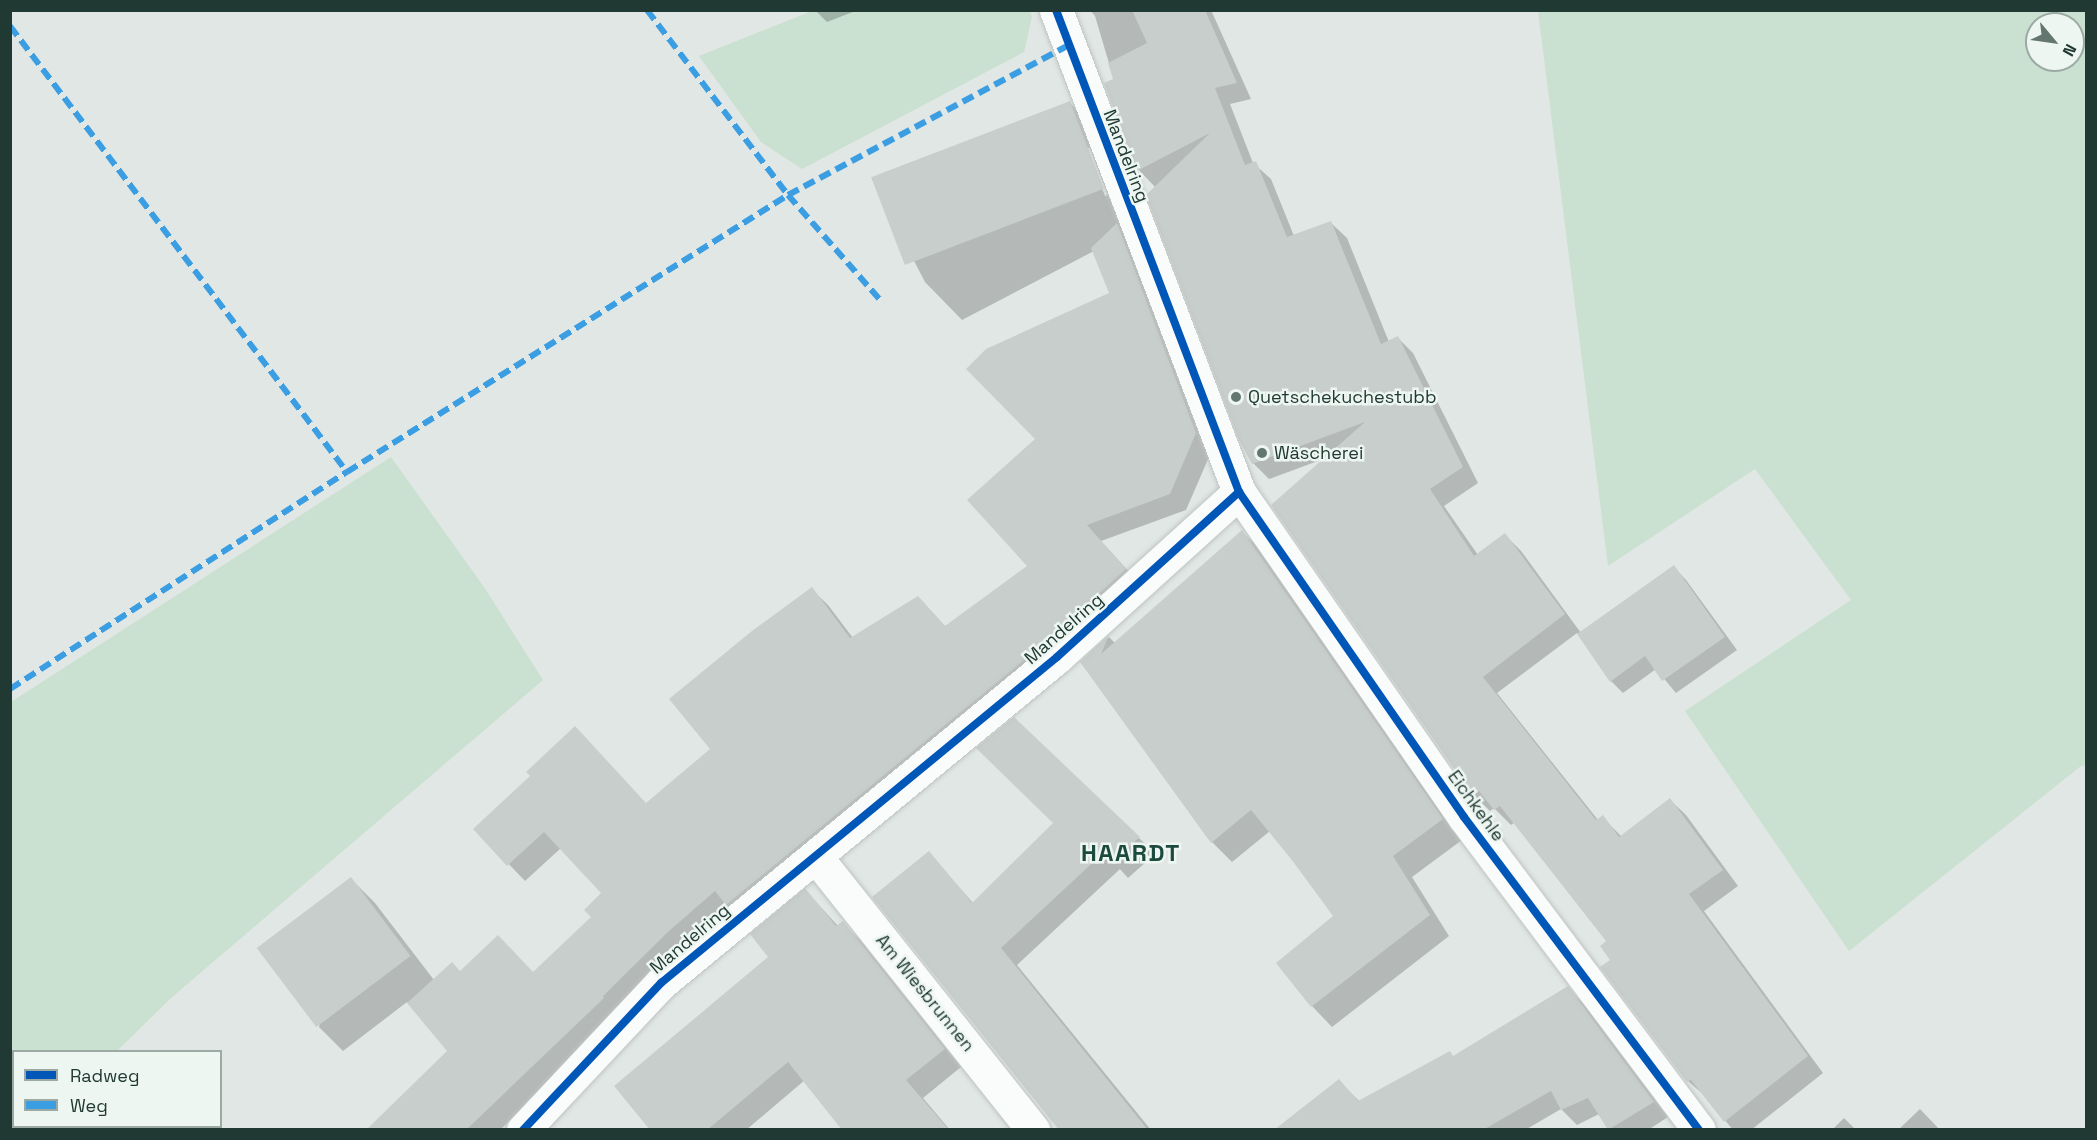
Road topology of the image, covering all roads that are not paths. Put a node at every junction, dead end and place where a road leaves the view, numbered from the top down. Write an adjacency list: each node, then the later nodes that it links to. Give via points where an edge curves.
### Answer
1 (1056, 10): 2 (street, Mandelring)
2 (1239, 492): 3 (street, Mandelring, via 1057,657); 4 (street, Eichkehle, via 1464,817)
3 (816, 857): 5 (street, Mandelring, via 661,983); 6 (street, Am Wiesbrunnen)
4 (1696, 1129)
5 (524, 1130)
6 (1033, 1130)

